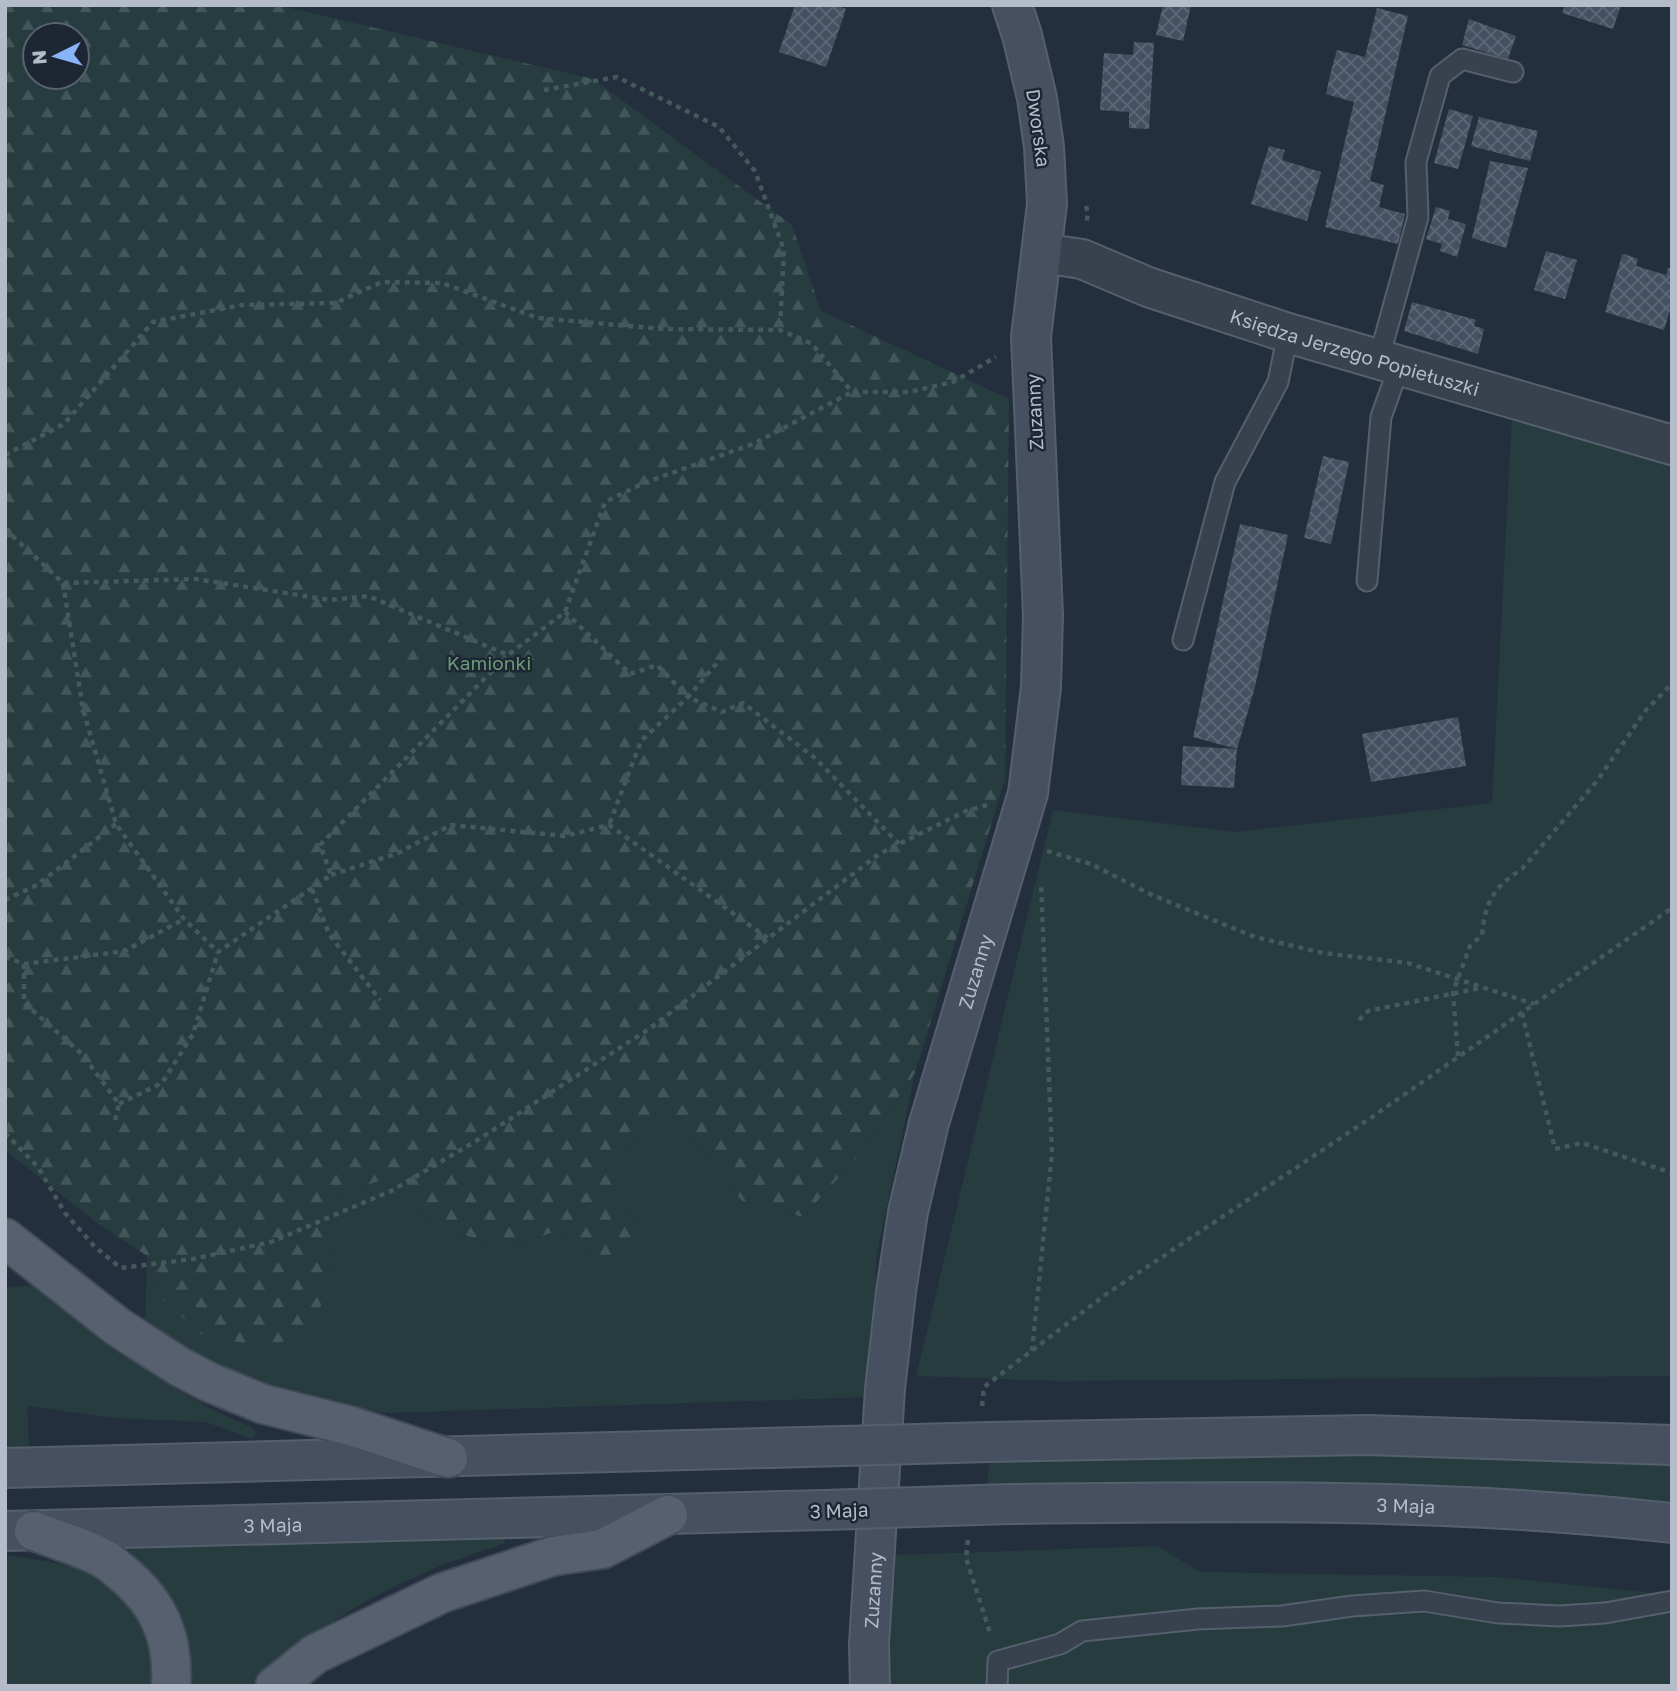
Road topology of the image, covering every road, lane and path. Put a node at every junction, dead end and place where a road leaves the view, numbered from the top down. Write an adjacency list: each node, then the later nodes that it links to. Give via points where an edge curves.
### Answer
1 (1012, 5): 4 (main road, Dworska, via 1037,98 1044,147 1047,204)
2 (1513, 72): 8 (lane, via 1462,59 1440,76 1416,162 1418,217)
3 (544, 90): 5 (path, via 617,77 719,127 755,171 784,250)
4 (1042, 253): 6 (street, Księdza Jerzego Popiełuszki, via 1082,259 1148,287); 7 (main road, Zuzanny)
5 (780, 330): 9 (path, via 812,344); 11 (path, via 663,329 538,318 442,283 382,282 335,303 242,305 153,322 64,424)
6 (1288, 333): 8 (street, Księdza Jerzego Popiełuszki); 16 (lane, via 1278,382 1225,482)
7 (1031, 337): 9 (path, via 953,382 909,392); 21 (main road, Zuzanny, via 1043,615 1041,687)
8 (1390, 361): 10 (street, Księdza Jerzego Popiełuszki); 13 (lane)
9 (852, 392): 15 (path, via 753,444 605,502)
10 (1672, 445)
11 (5, 455)
12 (5, 529): 14 (path)
13 (1367, 581)
14 (63, 583): 17 (path, via 196,579 330,600 368,596); 22 (path, via 82,709)
15 (565, 612): 17 (path); 20 (path, via 630,674 657,665)
16 (1183, 640)
17 (508, 655): 26 (path, via 320,845)
18 (723, 656): 20 (path)
19 (1672, 684): 36 (path, via 1646,710 1597,781 1522,869 1494,893 1485,910 1482,935 1470,946)
20 (688, 697): 23 (path, via 641,741); 24 (path, via 722,712 743,703 814,758)
21 (1028, 793): 24 (path, via 966,811); 62 (main road, Zuzanny, via 929,1123 908,1212 885,1389)
22 (116, 824): 29 (path, via 37,884); 31 (path)
23 (609, 825): 26 (path, via 565,836 451,825 398,853); 32 (path)
24 (899, 844): 32 (path, via 879,854)
25 (1040, 848): 36 (path, via 1091,864 1152,895 1255,937 1323,953 1408,963)
26 (331, 875): 28 (path)
27 (1041, 876): 49 (path, via 1052,1153)
28 (312, 890): 33 (path); 39 (path, via 329,934)
29 (5, 900)
30 (1672, 908): 40 (path)
31 (184, 919): 33 (path); 35 (path, via 125,951)
32 (769, 939): 46 (path, via 649,1028 476,1141 391,1191 271,1242 121,1268 65,1213 38,1167)
33 (218, 952): 44 (path, via 193,1034 162,1083)
34 (5, 957): 35 (path)
35 (24, 964): 44 (path, via 24,1003 82,1054)
36 (1457, 980): 37 (path); 38 (path)
37 (1481, 988): 38 (path); 40 (path)
38 (1453, 992): 42 (path, via 1368,1011); 43 (path)
39 (380, 1000)
40 (1534, 1004): 41 (path)
41 (1522, 1013): 43 (path); 47 (path, via 1555,1149 1582,1143)
42 (1359, 1020)
43 (1458, 1057): 49 (path, via 1105,1295)
44 (119, 1104): 45 (path)
45 (115, 1121)
46 (5, 1133)
47 (1672, 1173)
48 (5, 1238): 52 (main road, via 118,1327 209,1382 263,1404 351,1426)
49 (1032, 1350): 50 (path, via 984,1387)
50 (985, 1428): 51 (main road); 52 (main road, bridge, via 843,1446)
51 (1672, 1445)
52 (448, 1458): 53 (main road)
53 (5, 1468)
54 (668, 1515): 55 (main road, 3 Maja, bridge, via 1009,1504 1400,1503); 56 (main road, 3 Maja); 61 (main road, via 602,1549 552,1556 442,1593 315,1654)
55 (1672, 1522)
56 (19, 1531): 60 (main road, via 105,1559 136,1584 165,1628)
57 (969, 1532): 59 (path, via 966,1558)
58 (1672, 1601): 59 (lane, via 1560,1616 1498,1613 1424,1601 1282,1616 1198,1619 1082,1631 1060,1644)
59 (998, 1661): 63 (lane)
60 (171, 1686)
61 (275, 1686)
62 (870, 1686)
63 (997, 1686)

